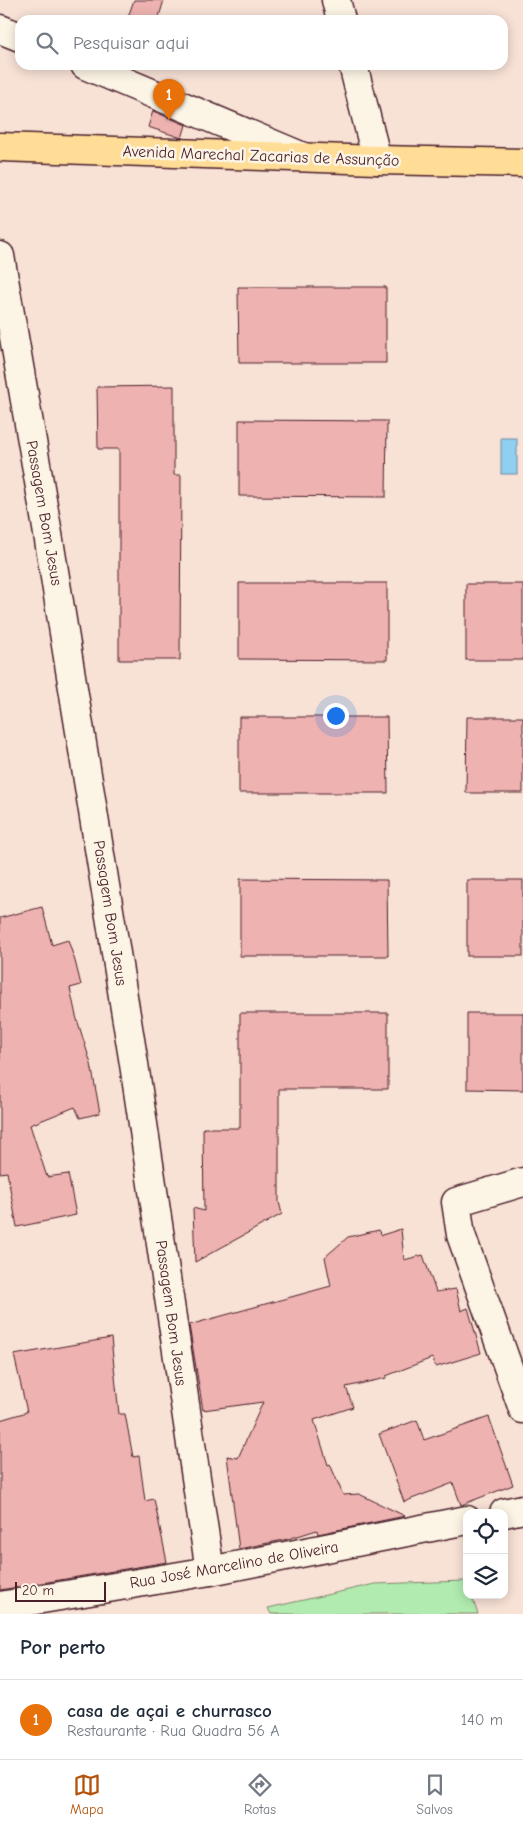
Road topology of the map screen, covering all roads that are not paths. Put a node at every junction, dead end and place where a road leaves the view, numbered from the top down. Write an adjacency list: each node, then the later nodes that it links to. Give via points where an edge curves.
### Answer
1 (336, 0): 2 (street)
2 (340, 15)
3 (0, 29): 4 (street)
4 (15, 36)
5 (97, 70): 8 (street)
6 (354, 70): 9 (street)
7 (0, 147): 8 (main road, Avenida Marechal Zacarias de Assunção)
8 (305, 158): 9 (main road, Avenida Marechal Zacarias de Assunção)
9 (377, 160): 10 (main road, Avenida Marechal Zacarias de Assunção)
10 (523, 163)
11 (0, 256): 17 (street, Passagem Bom Jesus, via 134,1064)
12 (523, 1182): 13 (street, via 456,1202 461,1235)
13 (523, 1409)
14 (523, 1509): 15 (street)
15 (508, 1512)
16 (463, 1521): 17 (street, Rua José Marcelino de Oliveira)
17 (210, 1571): 18 (street, Rua José Marcelino de Oliveira)
18 (0, 1606)

